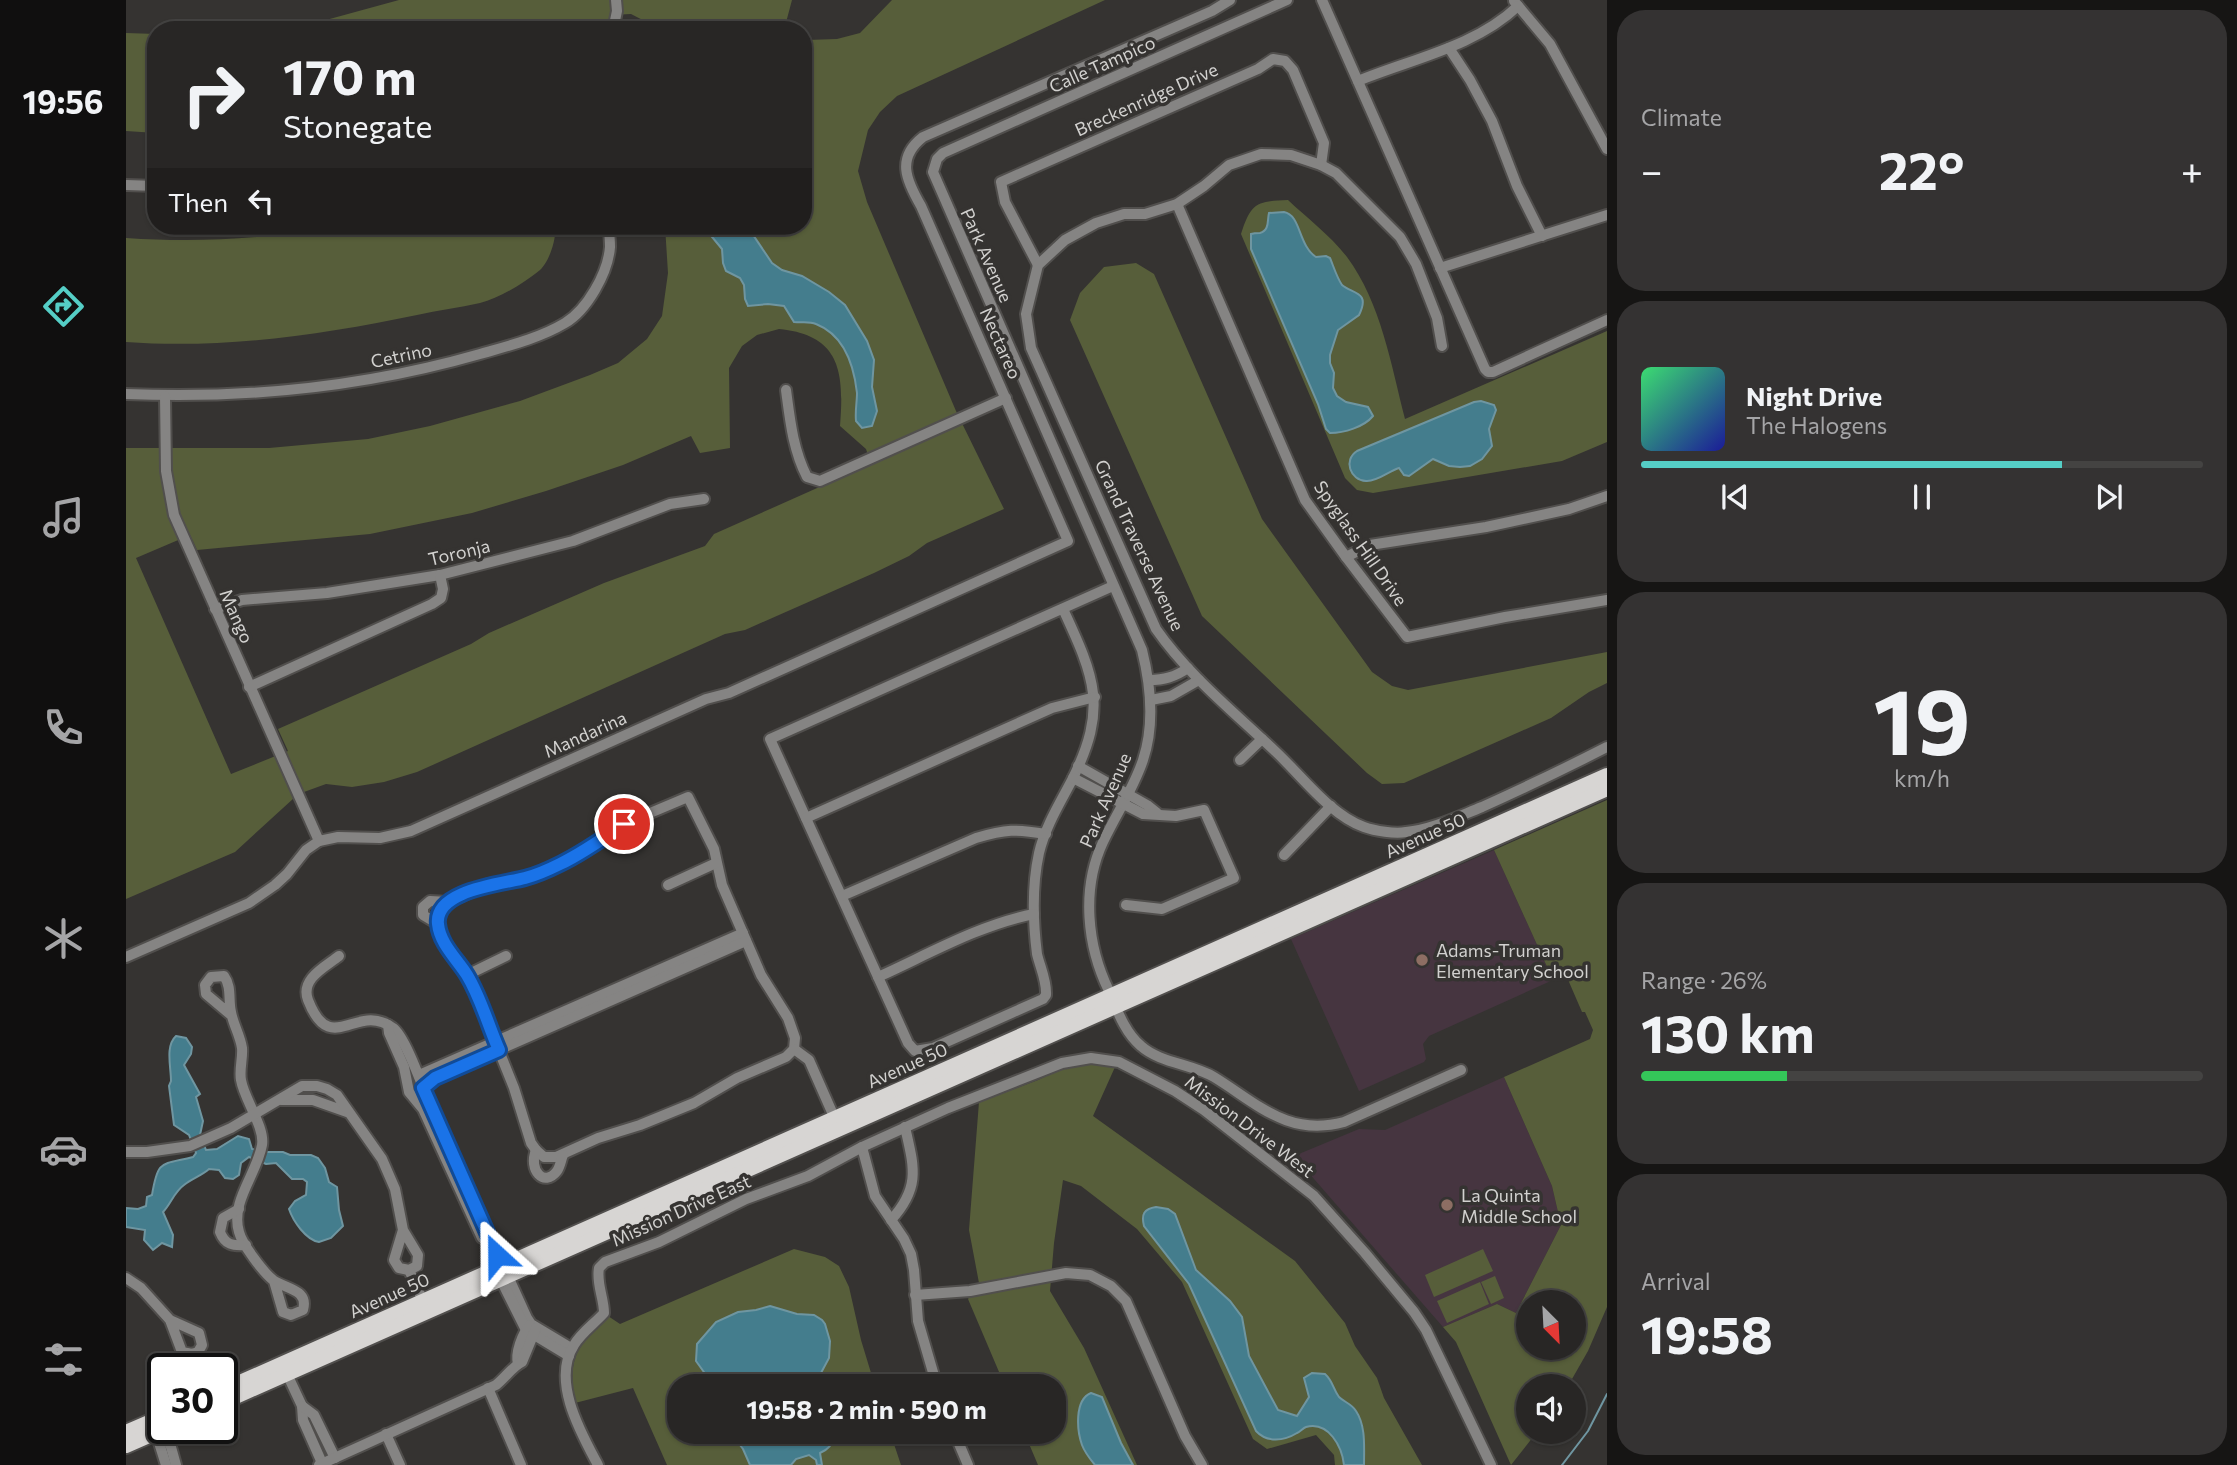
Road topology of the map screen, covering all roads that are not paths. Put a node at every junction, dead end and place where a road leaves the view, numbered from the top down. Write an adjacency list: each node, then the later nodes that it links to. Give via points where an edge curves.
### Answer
1 (616, 0): 6 (street)
2 (1230, 0): 25 (street, Nectareo, via 923,136 911,146 906,174 912,190)
3 (1287, 0): 10 (street, Calle Tampico, via 943,153)
4 (1322, 0): 8 (street)
5 (1516, 3): 7 (street, via 1508,15); 9 (street, via 1550,44)
6 (614, 21)
7 (1449, 48): 8 (street); 17 (street, via 1492,121)
8 (1358, 81): 19 (street)
9 (1607, 149)
10 (935, 164): 31 (street, Park Avenue, via 939,188)
11 (1321, 165): 14 (street, via 1291,155 1261,154 1229,165); 18 (street, Breckenridge Drive, via 1324,144 1293,70 1285,61 1273,59 1001,182 1005,202); 21 (street, via 1336,173 1400,237 1437,318)
12 (126, 185): 13 (street)
13 (147, 186)
14 (1177, 204): 18 (street, via 1096,223 1065,240); 29 (street, Spyglass Hill Drive, via 1306,500)
15 (1607, 215): 17 (street)
16 (609, 235): 24 (street, Cetrino, via 603,275 590,299 567,323 540,335 457,360 347,384)
17 (1542, 236): 19 (street)
18 (1038, 265): 35 (street, Grand Traverse Avenue, via 1026,314 1031,348 1156,629)
19 (1440, 268): 20 (street, via 1488,372)
20 (1607, 320)
21 (1441, 346)
22 (786, 390): 25 (street, via 802,467 807,477 820,481)
23 (126, 394): 24 (street, Cetrino)
24 (165, 396): 33 (street, Mango, via 166,471 174,515)
25 (1006, 398): 28 (street, Nectareo)
26 (1607, 496): 29 (street, via 1486,527 1370,545)
27 (704, 499): 30 (street, Toronja, via 670,504 573,541)
28 (1068, 541): 52 (street, Mandarina, via 411,831 380,838)
29 (1346, 557): 32 (street, Spyglass Hill Drive, via 1407,637)
30 (440, 576): 33 (street, Toronja, via 242,600); 38 (street, via 441,598 432,604)
31 (1113, 586): 34 (street); 36 (street, Park Avenue, via 1142,650)
32 (1607, 600)
33 (215, 608): 38 (street, Mango)
34 (1063, 609): 39 (street, via 1089,668); 50 (street, via 770,739)
35 (1188, 668): 36 (street, via 1163,680); 37 (street, Grand Traverse Avenue)
36 (1149, 680): 40 (street, Park Avenue)
37 (1199, 680): 40 (street, via 1171,696); 41 (street, Grand Traverse Avenue)
38 (249, 687): 52 (street, Mango)
39 (1095, 697): 44 (street, via 1089,742); 50 (street, via 1052,708)
40 (1151, 700): 48 (street, Park Avenue, via 1143,759)
41 (1262, 738): 43 (street); 49 (street, Grand Traverse Avenue)
42 (1607, 747): 49 (street, Grand Traverse Avenue, via 1439,825 1404,833 1365,828)
43 (1240, 760)
44 (1078, 766): 46 (street); 48 (street)
45 (1607, 775): 67 (main road, Avenue 50)
46 (1073, 778): 48 (street); 51 (street)
47 (1607, 789): 67 (main road, Avenue 50)
48 (1126, 800): 58 (street, via 1143,814 1176,816 1204,810 1234,878 1162,909); 67 (street, Park Avenue, via 1103,843 1089,909 1097,966)
49 (1331, 806): 53 (street)
50 (806, 818): 56 (street)
51 (1046, 834): 56 (street, via 1017,829 976,838); 59 (street, via 1039,852)
52 (319, 841): 64 (street, via 275,886 249,903)
53 (1284, 855)
54 (716, 863): 55 (street); 57 (street, via 714,849 688,797 624,824 559,865 526,878 489,884); 61 (street)
55 (668, 885)
56 (842, 896): 66 (street)
57 (445, 904): 60 (street); 60 (street, via 430,901 422,907 423,915)
58 (1126, 905)
59 (1034, 914): 66 (street, via 977,931); 66 (street, via 1047,990 1043,999 933,1048 915,1051 908,1043)
60 (438, 924): 65 (street, via 450,954)
61 (744, 937): 70 (street); 71 (street, via 788,1018)
62 (339, 956): 69 (street, via 308,985 307,998 318,1021 334,1028 373,1020)
63 (506, 956): 65 (street)
64 (126, 957)
65 (467, 975): 70 (street)
66 (878, 977)
67 (1113, 1002): 72 (street, Park Avenue, via 1142,1047 1203,1071 1284,1121 1330,1126 1344,1122); 80 (main road, Avenue 50); 91 (main road, Avenue 50)
68 (231, 1015): 79 (street, via 242,1047 240,1077)
69 (388, 1025): 73 (street, via 396,1029); 74 (street)
70 (497, 1046): 73 (street); 83 (street)
71 (794, 1049): 80 (street, via 809,1060); 85 (street, via 694,1103)
72 (1461, 1070)
73 (421, 1081): 74 (street); 91 (street)
74 (407, 1083): 91 (street, via 424,1109)
75 (323, 1088): 76 (street, via 302,1086); 77 (street); 78 (street, via 337,1095)
76 (276, 1100): 77 (street); 79 (street)
77 (319, 1101): 78 (street)
78 (349, 1113): 88 (street, via 382,1159 395,1189)
79 (253, 1114): 84 (street, via 190,1146); 86 (street, via 263,1143)
80 (835, 1119): 91 (main road, Avenue 50)
81 (905, 1127): 82 (street, Mission Drive West); 87 (street, via 913,1166 911,1191); 123 (street, Mission Drive West, via 1062,1063 1090,1058 1119,1062 1175,1091 1314,1196 1365,1253 1426,1330)
82 (862, 1147): 87 (street, via 876,1196); 99 (street, Mission Drive East, via 659,1242 605,1262 597,1276 604,1313)
83 (536, 1150): 85 (street, via 544,1157); 85 (street, via 533,1166 543,1177 557,1172)
84 (126, 1152)
85 (562, 1155)
86 (239, 1209): 89 (street, via 239,1231); 89 (street, via 223,1218 220,1232 226,1243)
87 (891, 1220): 94 (street, via 911,1254)
88 (403, 1230): 90 (street, via 418,1255 417,1266); 90 (street, via 394,1261)
89 (246, 1245): 93 (street)
90 (409, 1270): 95 (street)
91 (501, 1273): 95 (main road, Avenue 50); 98 (street); 100 (main road, Avenue 50)
92 (126, 1278): 96 (street)
93 (274, 1281)
94 (915, 1295): 101 (street, via 921,1337); 122 (street, via 970,1291 1066,1273 1090,1275 1111,1286 1126,1301)
95 (423, 1301): 97 (main road, Avenue 50)
96 (170, 1320)
97 (367, 1326): 100 (main road, via 291,1364); 102 (main road, Avenue 50)
98 (531, 1329): 99 (street); 103 (street, via 518,1364)
99 (570, 1352): 120 (street, via 567,1388 574,1419)
100 (287, 1374): 104 (main road, Avenue 50); 105 (street)
101 (933, 1374)
102 (238, 1383)
103 (488, 1388): 108 (street); 119 (street)
104 (238, 1396)
105 (302, 1406): 114 (street, via 314,1415); 115 (street)
106 (147, 1429): 107 (main road)
107 (126, 1432)
108 (386, 1434): 114 (street); 118 (street)
109 (147, 1435): 113 (main road)
110 (164, 1444): 116 (street)
111 (170, 1444): 117 (street)
112 (959, 1444): 121 (street)
113 (126, 1446)
114 (335, 1458): 115 (street)
115 (320, 1464)
116 (166, 1465)
117 (176, 1465)
118 (400, 1465)
119 (521, 1465)
120 (598, 1465)
121 (968, 1465)
122 (1202, 1465)
123 (1491, 1465)

